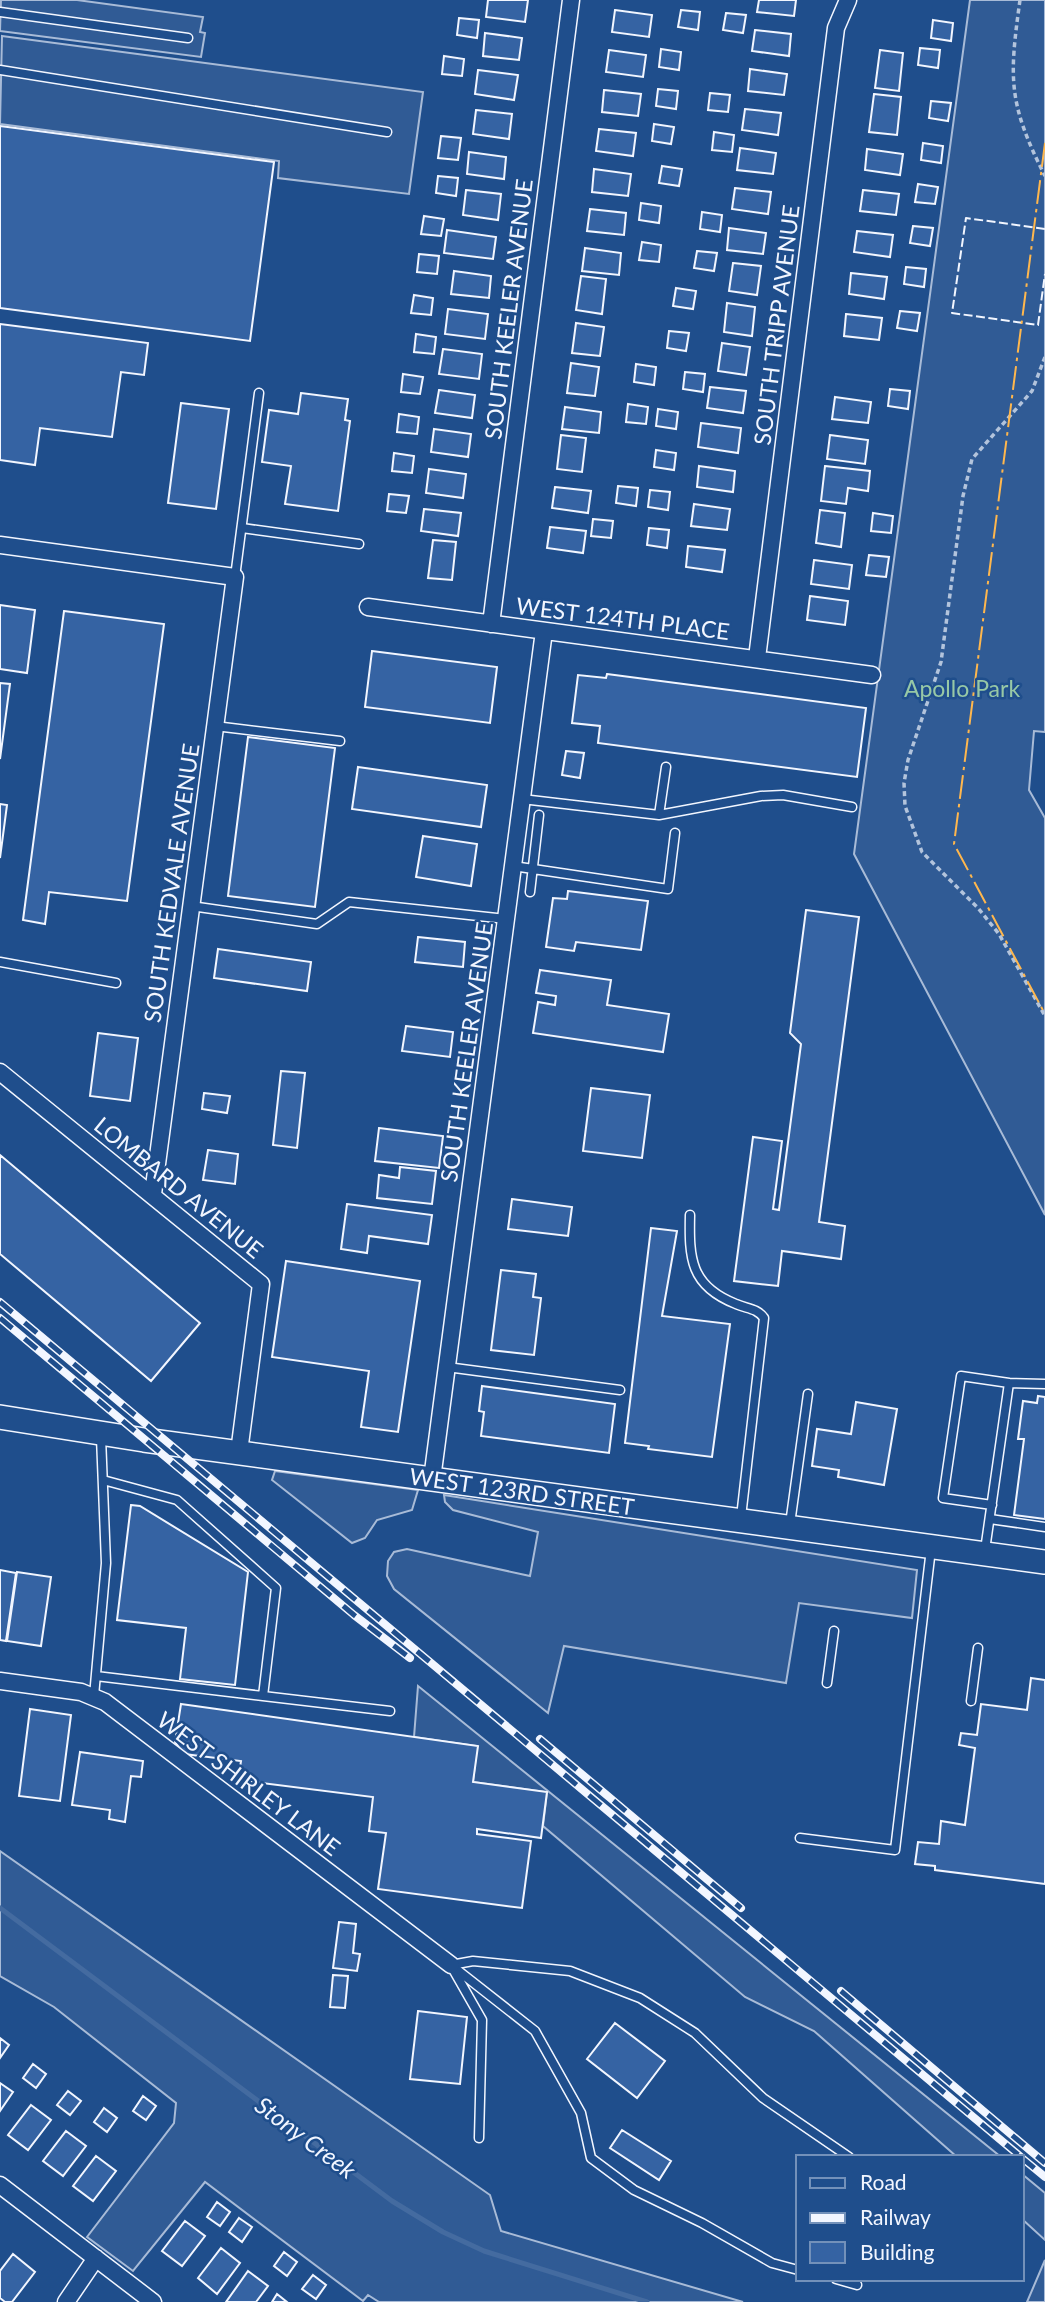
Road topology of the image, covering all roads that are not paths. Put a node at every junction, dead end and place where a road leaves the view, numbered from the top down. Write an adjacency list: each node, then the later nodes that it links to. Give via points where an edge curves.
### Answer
1 (571, 0): 13 (street, SOUTH KEELER AVENUE)
2 (848, 0): 15 (street, SOUTH TRIPP AVENUE, via 836,28)
3 (0, 12): 4 (lane)
4 (188, 38)
5 (0, 70): 6 (lane)
6 (387, 132)
7 (259, 393): 8 (lane)
8 (242, 528): 9 (lane); 11 (lane)
9 (359, 544)
10 (0, 545): 11 (street)
11 (235, 577): 17 (street, SOUTH KEDVALE AVENUE)
12 (368, 607): 13 (street, WEST 124TH PLACE)
13 (491, 624): 14 (street, WEST 124TH PLACE)
14 (544, 631): 15 (street, WEST 124TH PLACE); 20 (street, SOUTH KEELER AVENUE)
15 (757, 658): 16 (street, WEST 124TH PLACE)
16 (872, 675)
17 (215, 726): 18 (lane); 28 (street, SOUTH KEDVALE AVENUE)
18 (340, 741)
19 (666, 767): 22 (lane)
20 (522, 799): 22 (lane); 25 (street, SOUTH KEELER AVENUE)
21 (852, 807): 22 (lane, via 783,795)
22 (659, 815)
23 (539, 816): 26 (lane)
24 (675, 833): 26 (lane, via 668,889)
25 (513, 866): 26 (lane); 29 (street, SOUTH KEELER AVENUE)
26 (533, 869): 27 (lane)
27 (530, 892)
28 (191, 906): 29 (lane, via 317,924 349,902); 33 (street, SOUTH KEDVALE AVENUE)
29 (506, 919): 35 (street, SOUTH KEELER AVENUE)
30 (0, 962): 31 (lane)
31 (116, 983)
32 (0, 1072): 33 (street, LOMBARD AVENUE)
33 (153, 1194): 42 (street, LOMBARD AVENUE, via 261,1284)
34 (690, 1215): 47 (lane, via 689,1254 694,1272 722,1298 759,1311 764,1318)
35 (447, 1367): 38 (lane); 43 (street, SOUTH KEELER AVENUE)
36 (1009, 1383): 37 (lane); 45 (lane); 45 (lane, via 961,1376 943,1498)
37 (1045, 1384)
38 (620, 1390)
39 (808, 1394): 48 (lane)
40 (0, 1417): 41 (street, WEST 123RD STREET)
41 (101, 1434): 42 (street, WEST 123RD STREET); 44 (lane)
42 (239, 1452): 43 (street, WEST 123RD STREET)
43 (432, 1479): 47 (street, WEST 123RD STREET)
44 (103, 1480): 55 (lane, via 106,1563); 59 (lane, via 177,1500 276,1588)
45 (992, 1505): 46 (lane)
46 (990, 1519): 49 (lane); 51 (lane)
47 (740, 1520): 48 (street, WEST 123RD STREET)
48 (790, 1527): 50 (street, WEST 123RD STREET)
49 (1045, 1527)
50 (932, 1546): 51 (street, WEST 123RD STREET); 62 (lane, via 895,1850)
51 (985, 1553): 52 (street, WEST 123RD STREET)
52 (1045, 1562)
53 (834, 1631): 57 (lane)
54 (978, 1648): 60 (lane)
55 (96, 1676): 58 (lane); 59 (lane)
56 (0, 1681): 58 (street, WEST SHIRLEY LANE)
57 (827, 1683)
58 (94, 1696): 63 (street, WEST SHIRLEY LANE)
59 (263, 1696): 61 (lane)
60 (971, 1701)
61 (390, 1711)
62 (800, 1838)
63 (450, 1965): 64 (lane, via 482,2020); 65 (lane, via 473,1961 570,1971 640,1998 695,2033 763,2098); 68 (lane, via 535,2031 581,2113 591,2158 634,2190 772,2263)
64 (479, 2138)
65 (846, 2155)
66 (0, 2185): 67 (street)
67 (96, 2258): 71 (street); 72 (street)
68 (796, 2269)
69 (843, 2281): 70 (lane)
70 (857, 2285)
71 (66, 2302)
72 (153, 2302)

